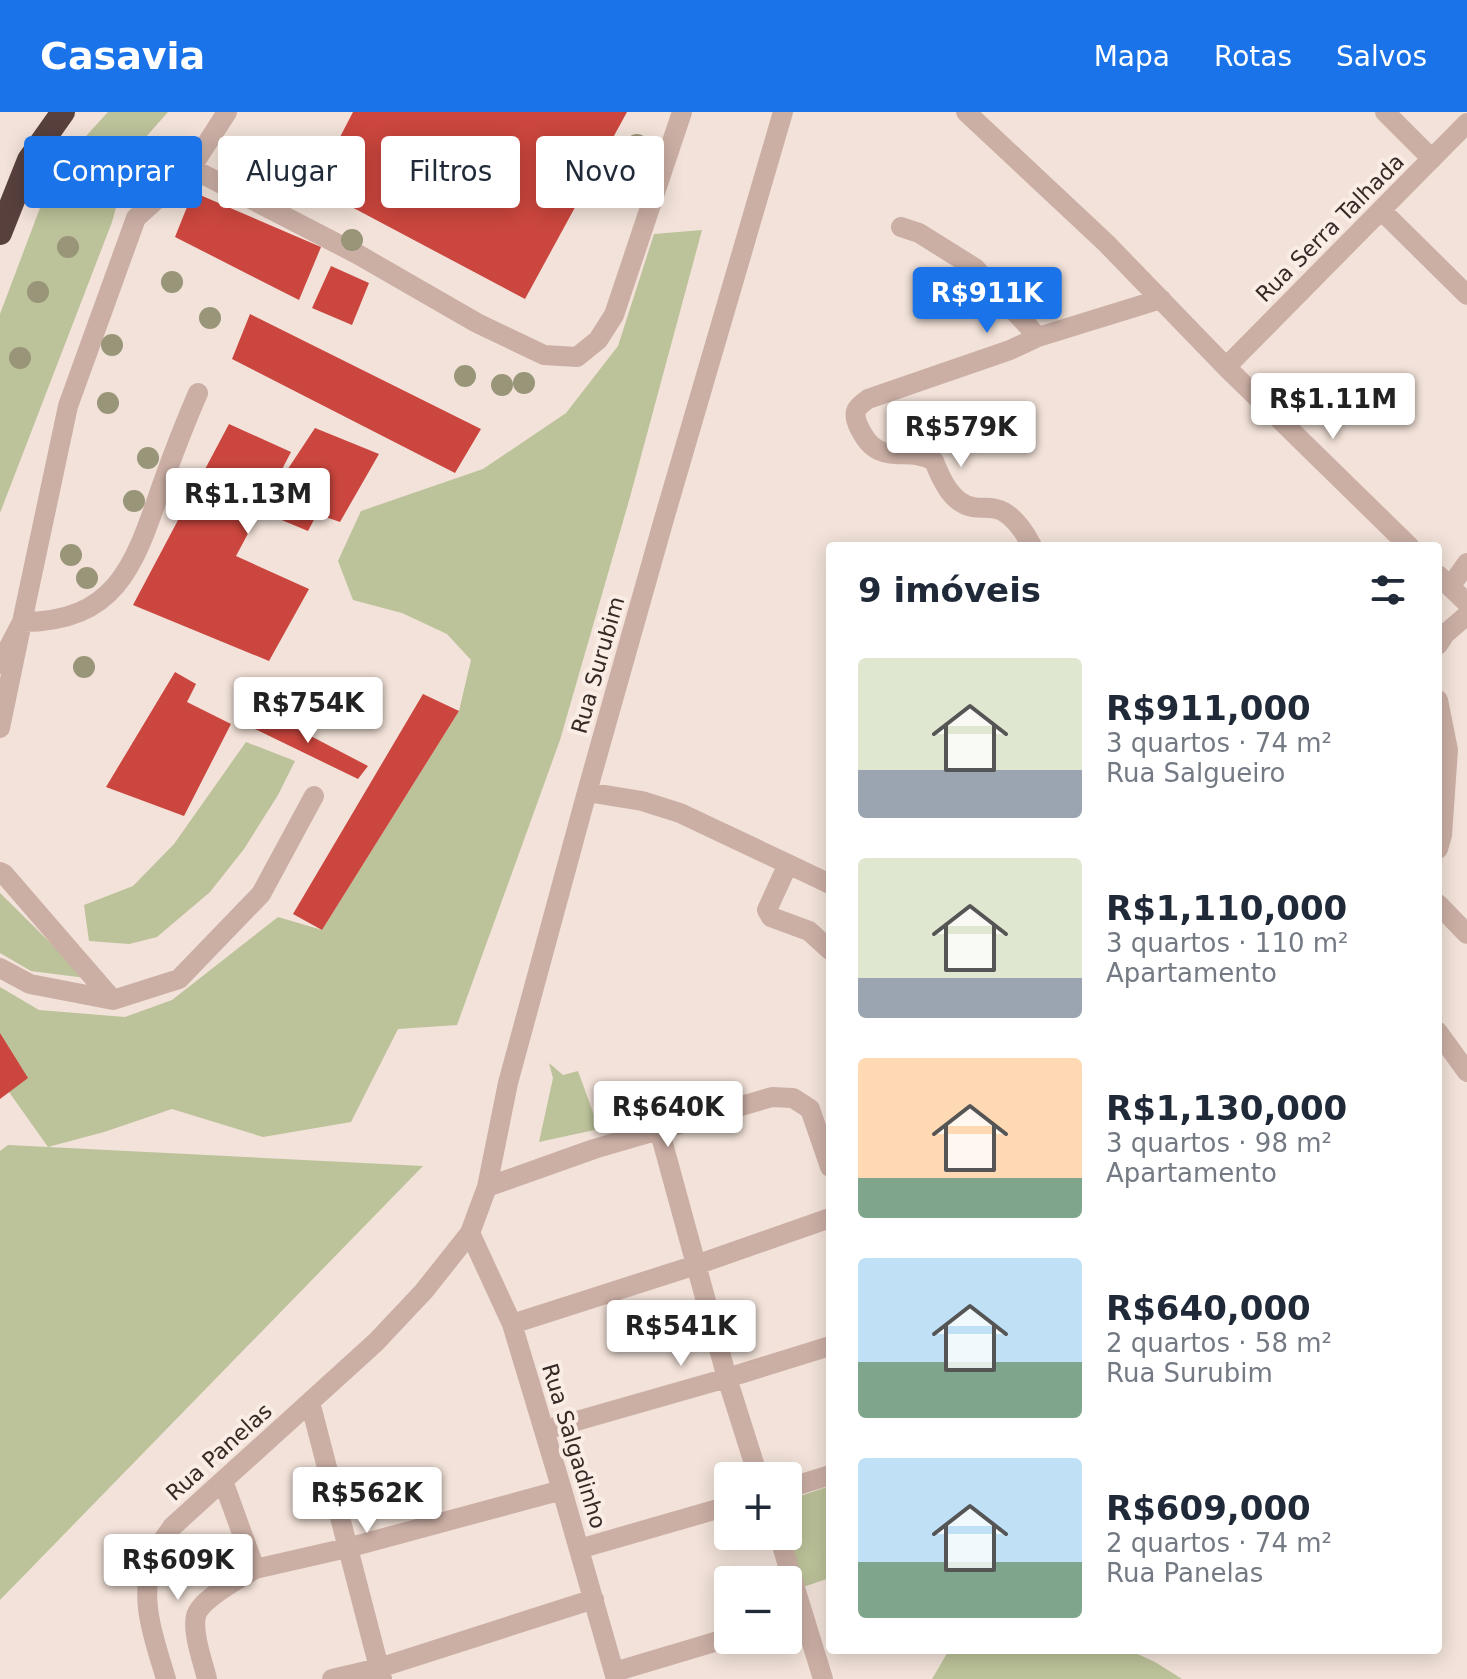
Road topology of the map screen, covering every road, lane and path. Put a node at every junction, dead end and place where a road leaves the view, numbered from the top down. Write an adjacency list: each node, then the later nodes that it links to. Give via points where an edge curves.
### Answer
1 (63, 112): 14 (highway, via 29,160)
2 (227, 112): 8 (street)
3 (682, 112): 10 (street, via 614,315 598,340 577,357 544,355 477,323)
4 (783, 112): 31 (street, Rua Surubim)
5 (966, 112): 16 (street)
6 (1385, 112): 9 (street)
7 (1467, 123): 9 (street, Rua Serra Talhada)
8 (202, 151)
9 (1432, 159): 12 (street, Rua Serra Talhada)
10 (202, 174)
11 (147, 208): 26 (street, via 136,218 68,406)
12 (1381, 210): 15 (street); 18 (street, Rua Serra Talhada)
13 (901, 227): 17 (street, via 975,268)
14 (0, 233)
15 (1467, 295)
16 (1161, 299): 17 (street); 18 (street)
17 (1038, 337): 20 (street, via 868,399 854,416 863,438 876,448 934,461 964,505 1004,512)
18 (1226, 367): 21 (street)
19 (198, 393): 26 (street, via 124,578 78,614)
20 (1030, 542)
21 (1405, 542)
22 (1467, 563): 23 (street)
23 (1444, 581): 24 (street)
24 (1467, 603)
25 (1467, 615): 27 (street)
26 (22, 622): 28 (street); 30 (street)
27 (1442, 639)
28 (0, 664)
29 (1442, 720): 33 (street, via 1448,750)
30 (0, 728)
31 (587, 792): 35 (street, via 680,813); 47 (street, Rua Surubim, via 508,1083)
32 (314, 796): 42 (street, via 261,894 179,979)
33 (1442, 797): 34 (street)
34 (1442, 835)
35 (788, 864): 37 (street); 40 (street, via 767,910 771,917 809,931)
36 (0, 872): 42 (street)
37 (826, 882)
38 (1442, 908): 39 (street)
39 (1467, 934)
40 (826, 946)
41 (0, 968): 42 (street, via 30,984)
42 (113, 1000)
43 (1442, 1038): 44 (street)
44 (1467, 1072)
45 (659, 1129): 46 (street, via 772,1097 793,1098 810,1109); 47 (street); 50 (street)
46 (826, 1155)
47 (487, 1187): 49 (street, Rua Surubim)
48 (826, 1219): 50 (street)
49 (470, 1233): 51 (street, Rua Salgadinho); 54 (street, Rua Panelas, via 376,1342)
50 (696, 1265): 51 (street); 53 (street)
51 (512, 1324): 55 (street, Rua Salgadinho)
52 (826, 1347): 53 (street)
53 (727, 1378): 55 (street); 56 (street)
54 (310, 1402): 58 (street, Rua Panelas); 62 (street)
55 (545, 1430): 60 (street, Rua Salgadinho)
56 (754, 1462)
57 (826, 1476): 59 (street)
58 (223, 1481): 64 (street); 70 (street, Rua Panelas, via 172,1527 155,1553 146,1597)
59 (802, 1484)
60 (562, 1490): 62 (street); 63 (street, Rua Salgadinho)
61 (714, 1510): 63 (street)
62 (347, 1548): 64 (street); 68 (street)
63 (579, 1549): 65 (street, Rua Salgadinho)
64 (255, 1569): 71 (street, via 199,1608 196,1631)
65 (594, 1599): 68 (street); 69 (street, Rua Salgadinho)
66 (802, 1632): 73 (street)
67 (714, 1643): 69 (street)
68 (380, 1674): 72 (street)
69 (615, 1675)
70 (166, 1679)
71 (207, 1679)
72 (332, 1679)
73 (823, 1679)

